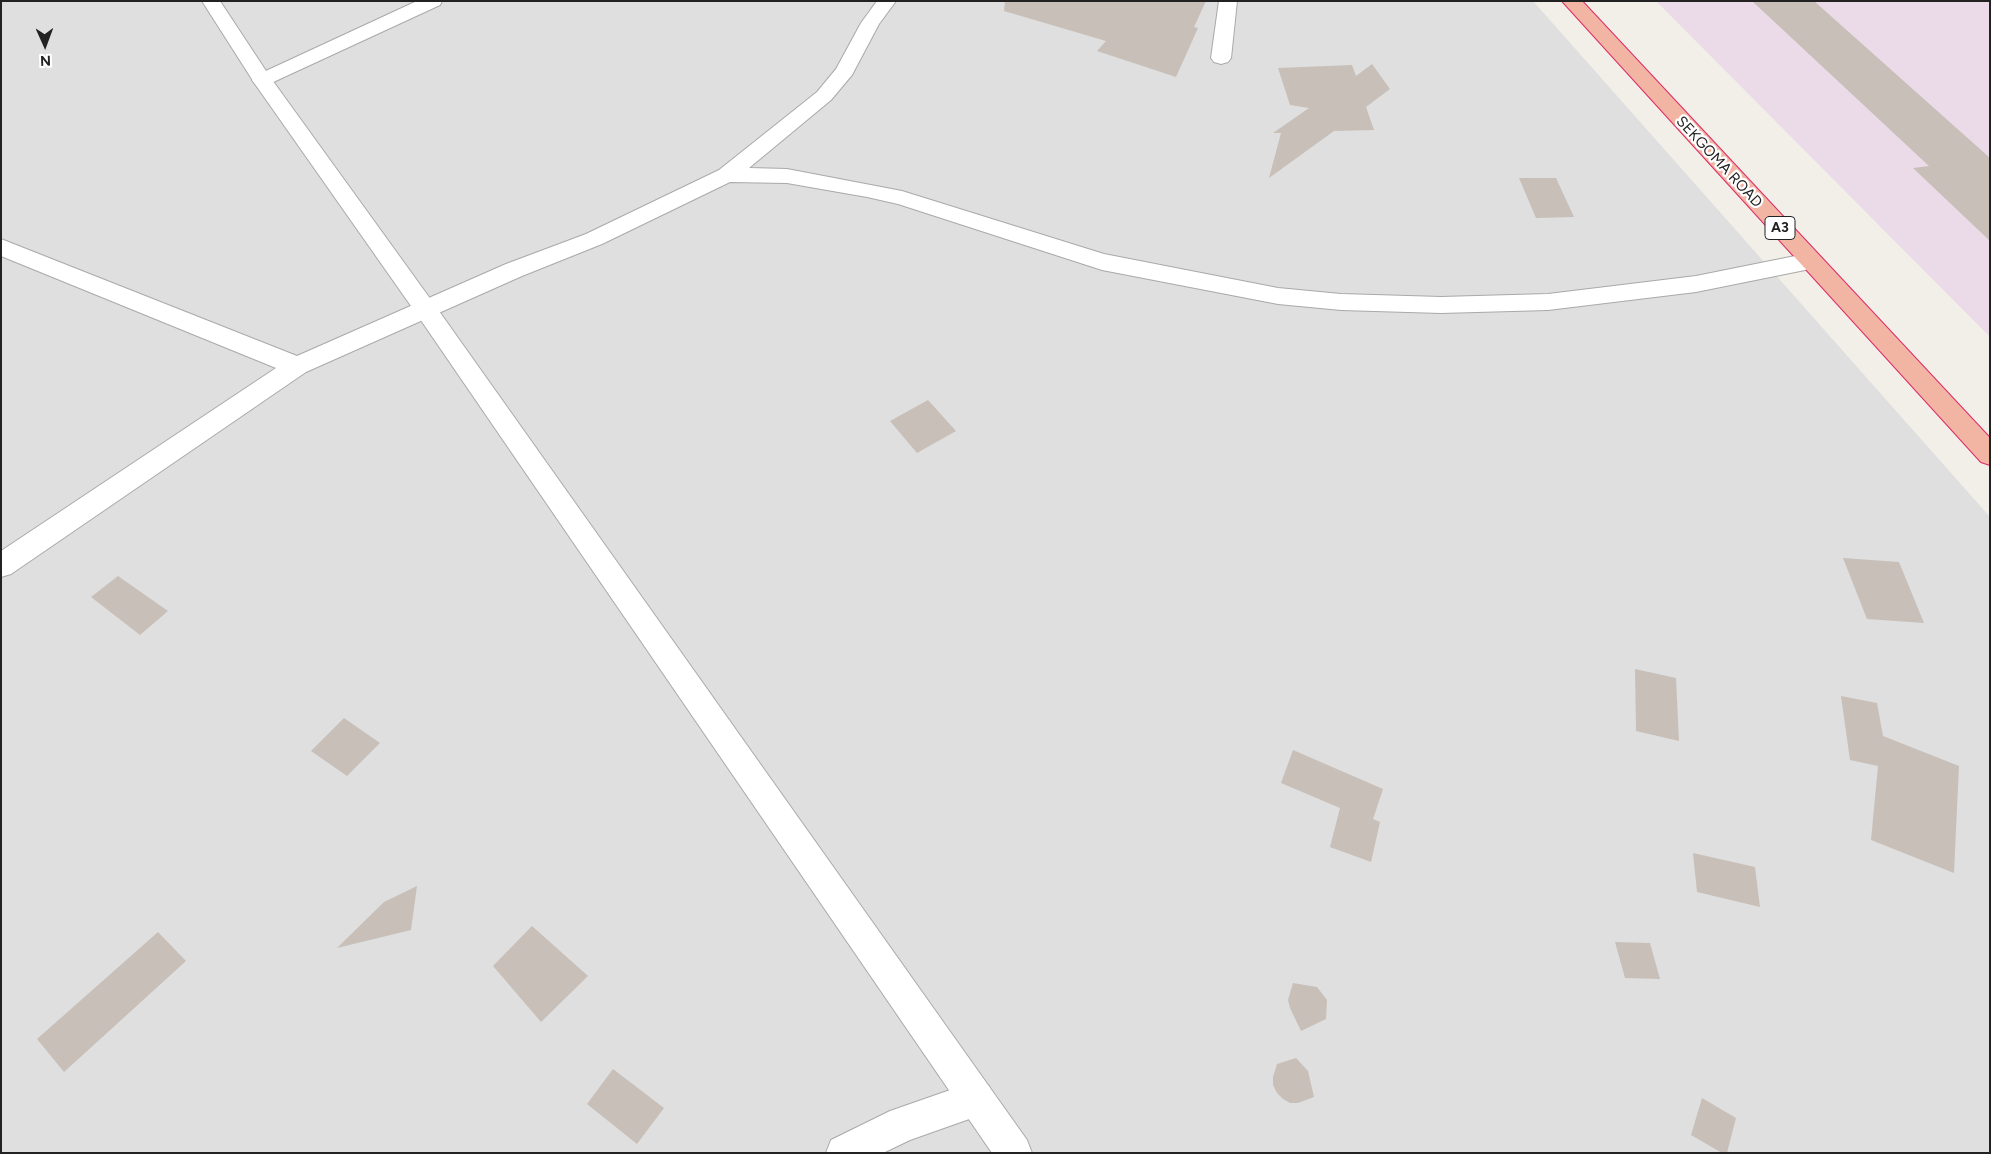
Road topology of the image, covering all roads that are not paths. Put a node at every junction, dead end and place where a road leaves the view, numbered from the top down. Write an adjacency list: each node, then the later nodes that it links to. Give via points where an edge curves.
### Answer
1 (211, 1): 7 (street)
2 (433, 1): 7 (street)
3 (887, 1): 8 (street, via 870,23 845,71 824,96)
4 (1228, 1): 6 (street)
5 (1571, 1): 10 (highway, SEKGOMA ROAD / A3)
6 (1221, 58)
7 (262, 80): 11 (street)
8 (727, 175): 10 (street, via 787,176 867,190 902,198 1102,262 1262,293 1342,302 1441,305 1548,302 1696,284); 11 (street, via 594,239 514,270)
9 (1, 247): 12 (street)
10 (1810, 261): 13 (highway, SEKGOMA ROAD / A3)
11 (426, 310): 12 (street); 15 (street)
12 (297, 366): 14 (street)
13 (1990, 455)
14 (1, 566)
15 (976, 1099): 16 (street, via 903,1124); 17 (street)
16 (844, 1153)
17 (1014, 1153)

